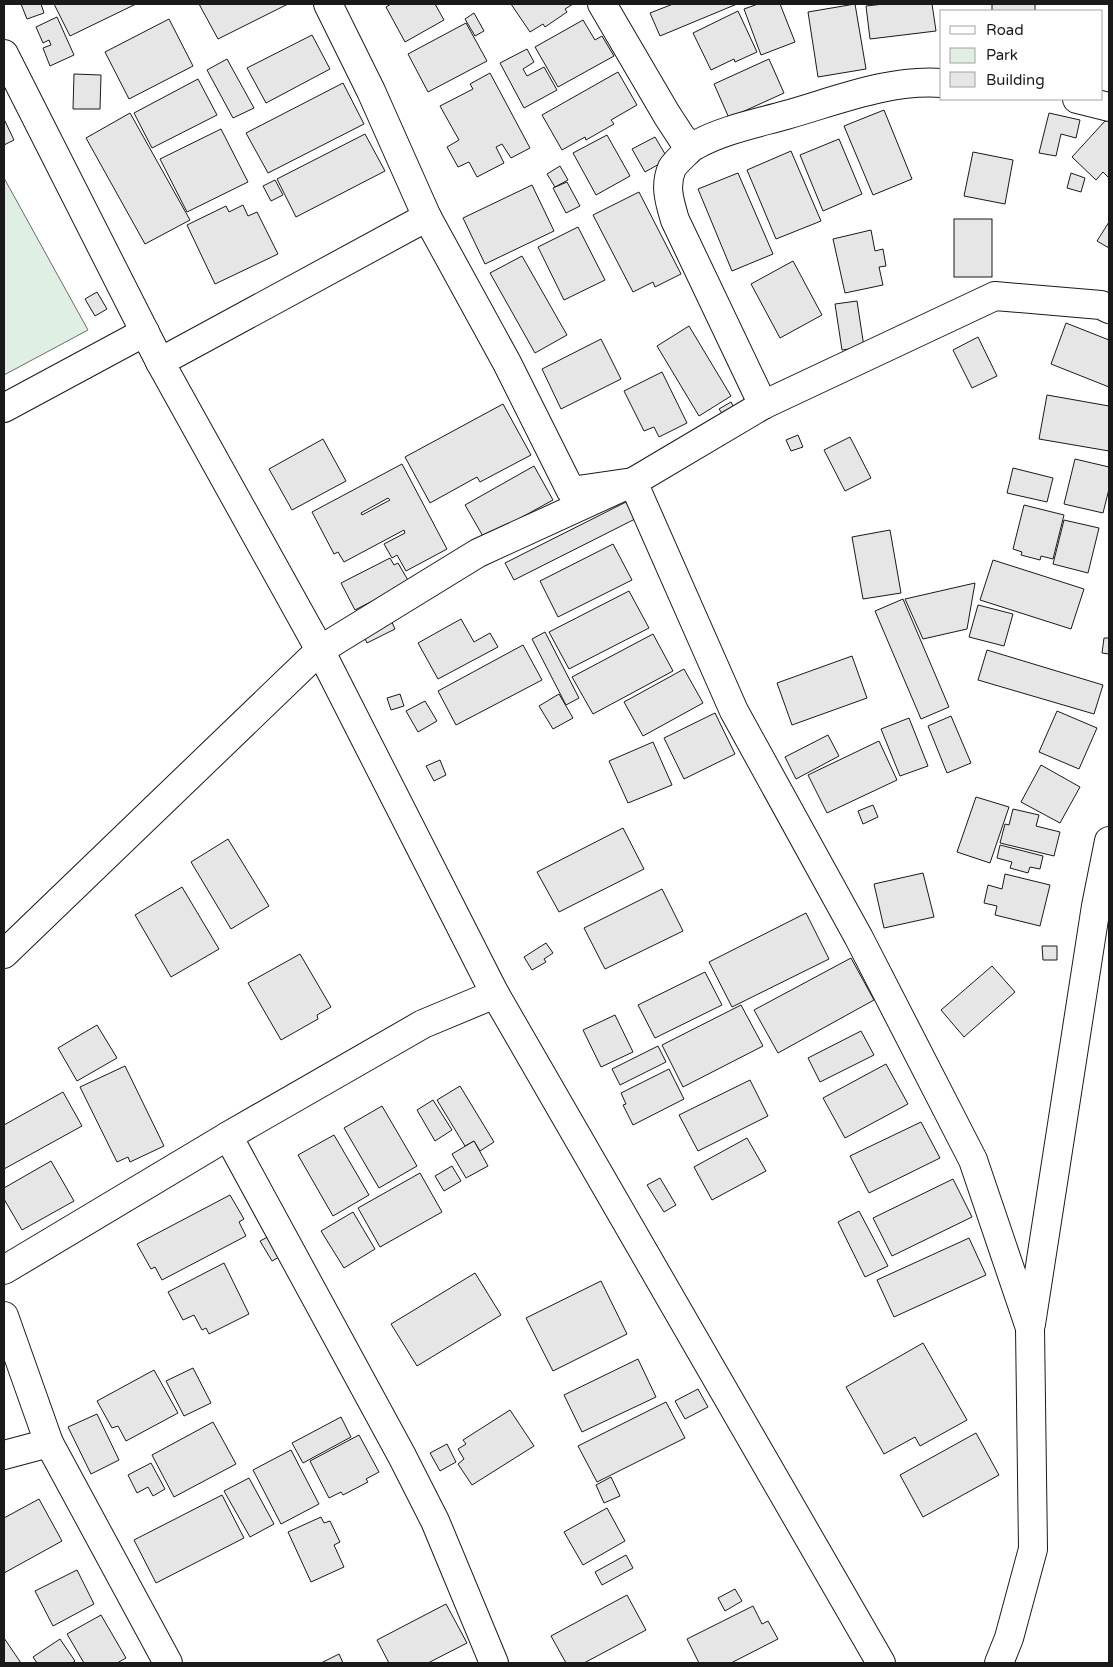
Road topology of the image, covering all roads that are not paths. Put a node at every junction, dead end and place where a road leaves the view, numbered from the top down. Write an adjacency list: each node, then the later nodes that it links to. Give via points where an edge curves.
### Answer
1 (328, 4): 8 (street)
2 (602, 4): 7 (street, via 666,115 682,138)
3 (4, 54): 10 (street)
4 (940, 83): 7 (street, via 886,87 735,129)
5 (1082, 100): 6 (street)
6 (1109, 107)
7 (695, 145): 12 (street, via 672,167 668,198 697,269)
8 (427, 217): 11 (street); 14 (street, via 507,363 571,491)
9 (1109, 309): 12 (street, via 1101,305 995,296)
10 (145, 332): 11 (street); 13 (street)
11 (160, 362): 15 (street)
12 (763, 405): 14 (street)
13 (4, 408)
14 (633, 482): 15 (street, via 478,552); 22 (street, via 734,711 859,938 973,1160)
15 (320, 650): 17 (street); 18 (street)
16 (1109, 842): 22 (street, via 1096,906)
17 (4, 954)
18 (495, 994): 19 (street, via 423,1024); 27 (street)
19 (228, 1136): 20 (street); 26 (street, via 435,1521)
20 (4, 1270)
21 (4, 1316): 23 (street)
22 (1030, 1328): 28 (street, via 1033,1549)
23 (49, 1443): 24 (street); 25 (street)
24 (4, 1455)
25 (168, 1663)
26 (494, 1663)
27 (880, 1663)
28 (999, 1663)

